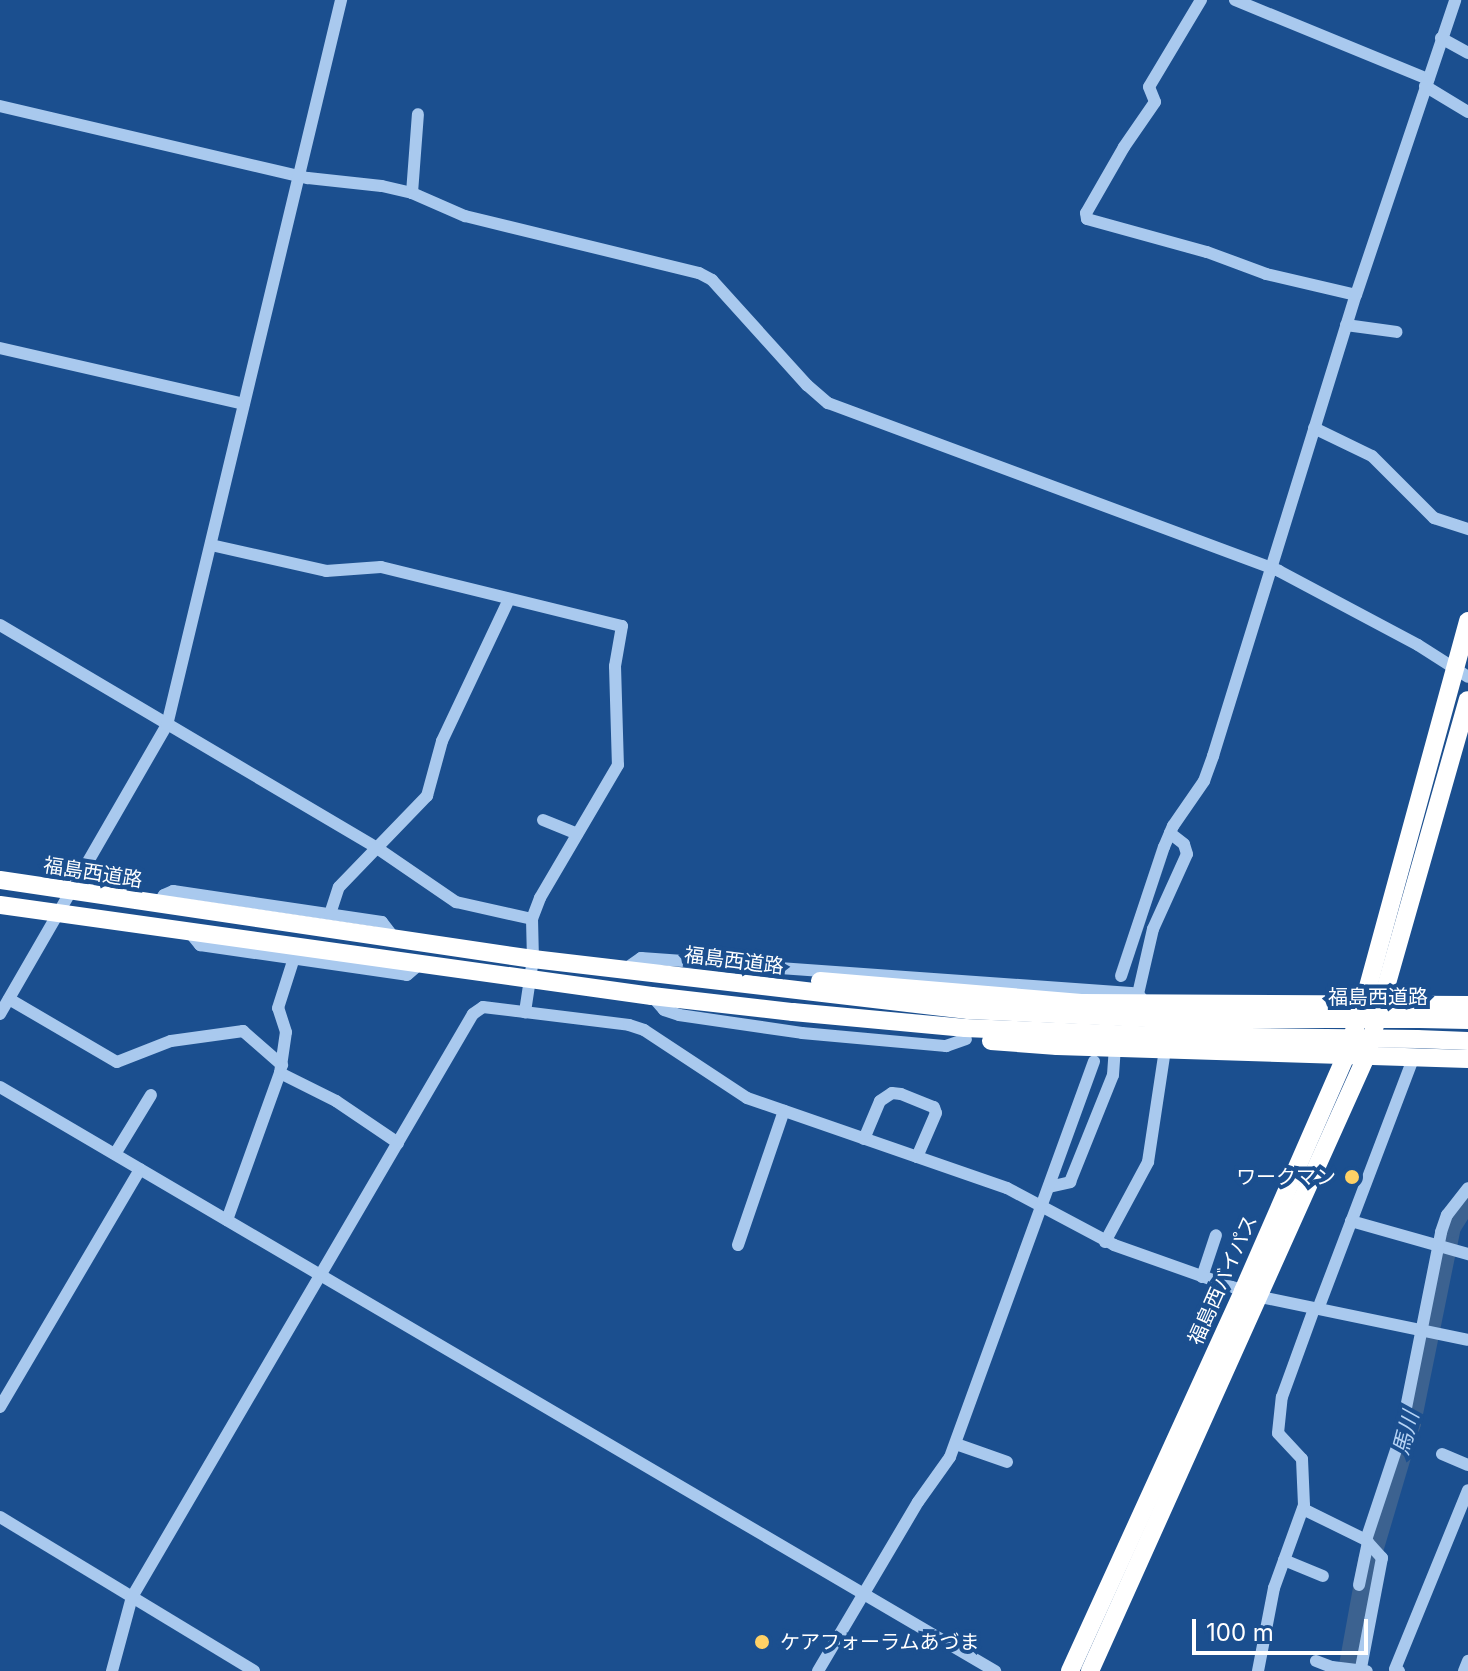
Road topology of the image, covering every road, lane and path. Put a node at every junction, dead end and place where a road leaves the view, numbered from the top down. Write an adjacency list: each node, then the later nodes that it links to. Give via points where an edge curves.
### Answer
1 (341, 0): 11 (street)
2 (1201, 0): 13 (street, via 1149,87 1155,102 1124,147 1087,219 1266,274)
3 (1235, 0): 7 (street)
4 (1455, 0): 5 (street)
5 (1441, 38): 6 (street); 7 (street)
6 (1468, 53)
7 (1426, 83): 9 (street); 13 (street)
8 (0, 106): 11 (street)
9 (1468, 112)
10 (418, 114): 12 (street)
11 (298, 175): 12 (street); 17 (street)
12 (412, 193): 21 (street, via 465,216 699,273 712,280 828,403)
13 (1356, 295): 14 (street)
14 (1346, 325): 15 (street); 18 (street)
15 (1397, 332)
16 (0, 348): 17 (street)
17 (244, 404): 20 (street)
18 (1314, 428): 19 (street, via 1372,456 1434,518); 21 (street)
19 (1468, 529)
20 (211, 545): 22 (street, via 326,571 381,567); 27 (street)
21 (1272, 568): 25 (street); 29 (street, via 1204,781)
22 (509, 599): 30 (street, via 622,626 615,666 618,765); 31 (street, via 442,741 427,796)
23 (1468, 621): 25 (highway, 福島西バイパス)
24 (0, 625): 27 (street)
25 (1462, 673): 52 (highway, 福島西バイパス)
26 (1468, 700): 51 (highway, 福島西バイパス)
27 (167, 725): 31 (street); 33 (street)
28 (543, 820): 30 (street)
29 (1170, 833): 45 (street); 50 (street, via 1187,854 1153,929)
30 (577, 834): 38 (street)
31 (377, 848): 37 (street, via 339,887); 38 (street, via 456,902)
32 (0, 880): 33 (highway, 福島西道路)
33 (71, 893): 35 (highway, 福島西道路); 36 (street)
34 (0, 905): 36 (highway, 福島西道路)
35 (157, 905): 37 (street, via 173,891); 40 (highway, 福島西道路)
36 (59, 910): 39 (highway, 福島西道路); 49 (street)
37 (330, 914): 40 (street, via 382,922)
38 (532, 919): 42 (street)
39 (186, 929): 41 (street, via 200,945); 43 (highway, 福島西道路)
40 (394, 938): 42 (highway, 福島西道路)
41 (294, 958): 43 (street, via 407,975); 67 (street, via 278,1008 286,1032)
42 (533, 959): 44 (highway, 福島西道路); 46 (street)
43 (421, 963): 46 (highway, 福島西道路)
44 (624, 970): 47 (highway, 福島西道路); 50 (street, via 641,958)
45 (1121, 976)
46 (530, 978): 48 (highway, 福島西道路); 54 (street)
47 (758, 986): 50 (highway, via 818,981 1081,1003); 57 (highway, 福島西道路, bridge, via 968,1010 1163,1019)
48 (652, 996): 55 (highway, 福島西道路); 58 (street, via 664,1010 679,1015 802,1033 946,1046)
49 (9, 999): 56 (street); 67 (street, via 117,1062 171,1041 243,1031)
50 (1143, 999): 52 (highway)
51 (1383, 1004): 52 (highway); 53 (highway); 63 (highway, 福島西バイパス)
52 (1363, 1005): 62 (highway, 福島西バイパス)
53 (1468, 1005)
54 (525, 1012): 70 (street, via 644,1030 747,1098); 72 (street, via 483,1007 473,1014)
55 (793, 1012): 58 (highway, via 825,1027); 59 (highway, 福島西道路, bridge, via 965,1028)
56 (0, 1014)
57 (1468, 1020)
58 (966, 1039): 60 (highway)
59 (1468, 1041)
60 (1115, 1048): 61 (highway); 76 (street, via 1113,1075 1070,1182)
61 (1165, 1050): 62 (highway); 82 (street, via 1148,1162)
62 (1345, 1057): 63 (highway); 88 (highway, 福島西バイパス)
63 (1366, 1057): 64 (highway); 88 (highway, 福島西バイパス)
64 (1413, 1059): 65 (highway); 80 (street)
65 (1468, 1059)
66 (1094, 1061): 76 (street)
67 (281, 1069): 72 (street); 79 (street)
68 (0, 1087): 73 (street)
69 (151, 1095): 73 (street)
70 (784, 1111): 71 (street); 83 (street)
71 (864, 1139): 74 (street); 74 (street, via 880,1101 901,1094 934,1107 936,1113)
72 (398, 1143): 86 (street)
73 (115, 1154): 75 (street)
74 (917, 1157): 78 (street)
75 (140, 1169): 79 (street); 92 (street)
76 (1049, 1187): 78 (street)
77 (1468, 1188): 84 (street, via 1447,1215)
78 (1042, 1205): 82 (street); 93 (street)
79 (227, 1220): 86 (street)
80 (1351, 1221): 84 (street); 89 (street)
81 (1216, 1235): 87 (street)
82 (1105, 1242): 87 (street)
83 (738, 1245)
84 (1444, 1247): 85 (street); 90 (street)
85 (1468, 1254)
86 (321, 1277): 105 (street); 106 (street)
87 (1202, 1277): 88 (street)
88 (1252, 1294): 89 (street); 115 (highway, 福島西バイパス); 116 (highway, 福島西バイパス)
89 (1316, 1309): 90 (street); 99 (street, via 1282,1397 1278,1433 1302,1459)
90 (1427, 1332): 91 (street); 101 (street)
91 (1468, 1340)
92 (0, 1407)
93 (956, 1444): 95 (street); 105 (street)
94 (1442, 1454): 96 (street)
95 (1007, 1462)
96 (1468, 1465)
97 (1468, 1490): 98 (street)
98 (1465, 1505): 110 (street)
99 (1303, 1509): 101 (street); 102 (street)
100 (0, 1517): 106 (street)
101 (1371, 1544): 104 (street); 109 (street, via 1382,1558)
102 (1284, 1560): 103 (street); 117 (street)
103 (1323, 1576)
104 (1359, 1585)
105 (864, 1592): 113 (street); 114 (street)
106 (132, 1597): 111 (street); 112 (street)
107 (1316, 1661): 109 (street)
108 (1468, 1661): 118 (street)
109 (1361, 1670)
110 (1396, 1670)
111 (112, 1671)
112 (254, 1671)
113 (818, 1671)
114 (995, 1671)
115 (1070, 1671)
116 (1090, 1671)
117 (1258, 1671)
118 (1464, 1671)

